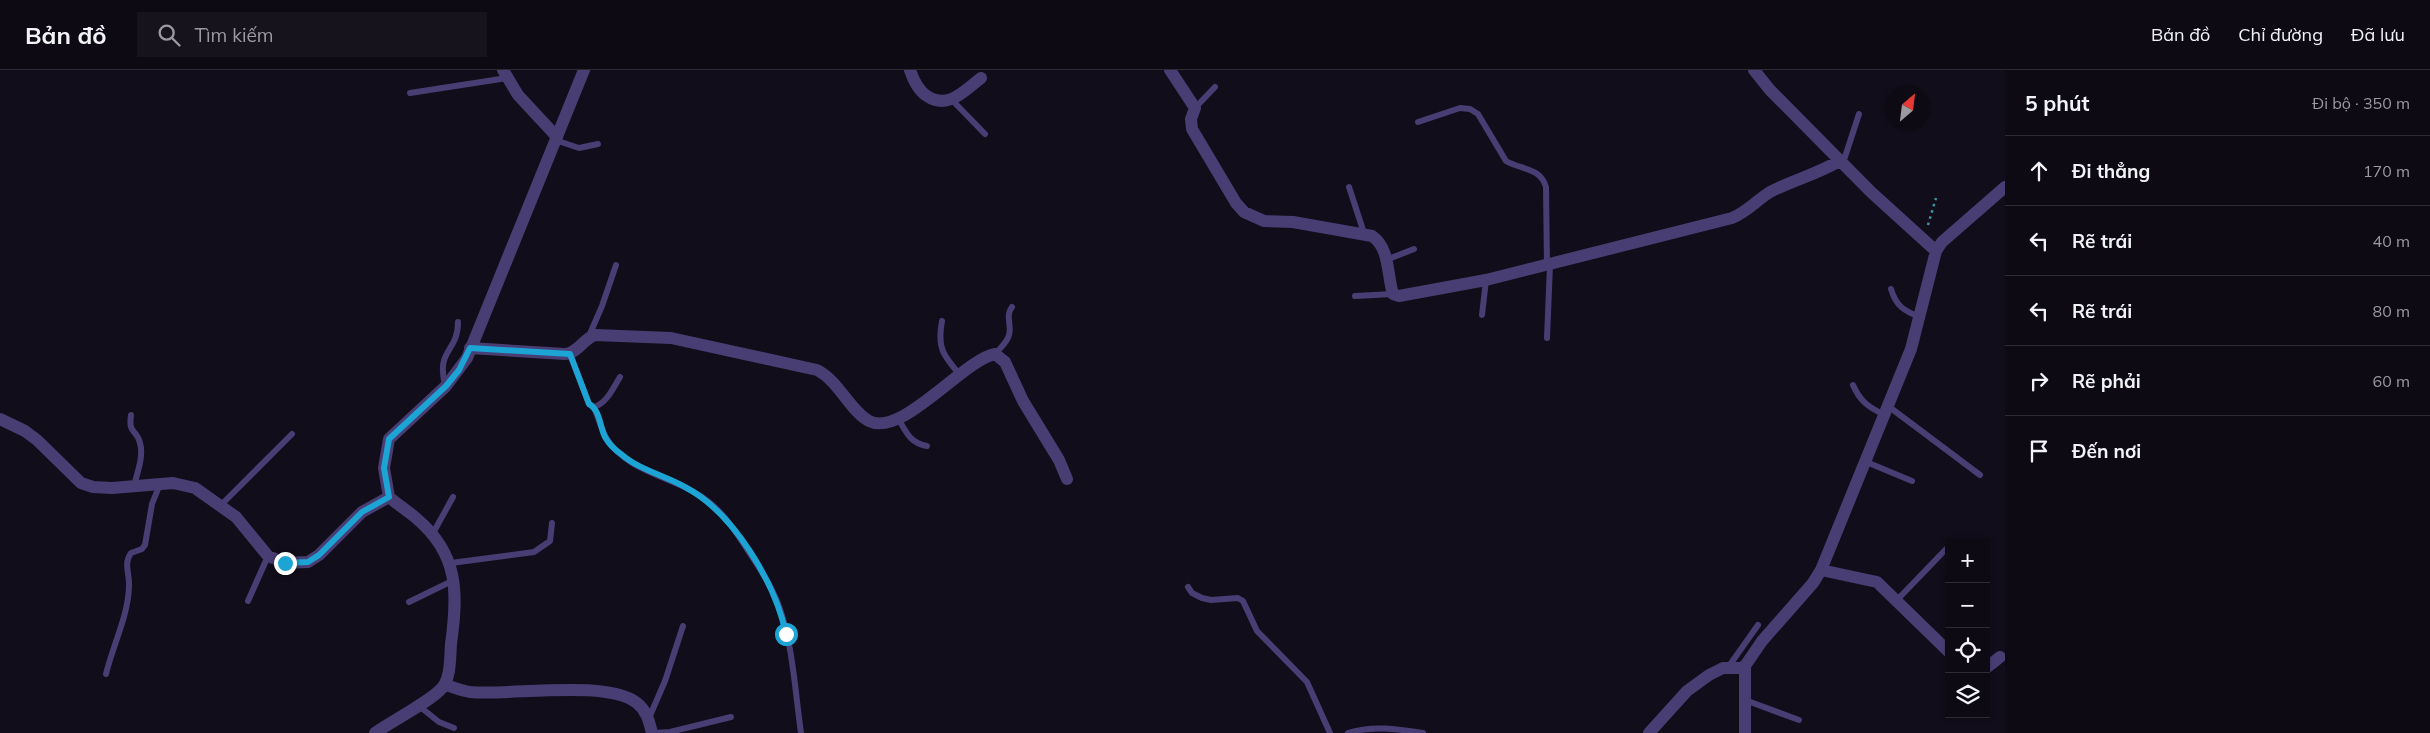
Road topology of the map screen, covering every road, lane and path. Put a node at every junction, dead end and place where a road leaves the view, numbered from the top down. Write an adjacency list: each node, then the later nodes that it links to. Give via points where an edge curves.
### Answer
1 (584, 70): 14 (street)
2 (910, 70): 9 (street, via 924,94 942,103)
3 (1170, 70): 10 (street)
4 (1754, 70): 16 (street)
5 (505, 74): 8 (lane); 14 (street, via 531,111)
6 (981, 78): 9 (street)
7 (1215, 87): 10 (lane)
8 (410, 93)
9 (952, 100): 13 (lane)
10 (1195, 108): 20 (street, via 1192,129 1244,212 1264,221)
11 (1859, 114): 16 (lane)
12 (1418, 122): 26 (lane, via 1460,108 1470,109 1478,114 1506,161 1534,171 1542,178 1546,187)
13 (985, 134)
14 (556, 138): 15 (lane, via 580,148); 38 (street)
15 (598, 144)
16 (1842, 162): 21 (street); 26 (street, via 1769,193 1732,218)
17 (1349, 187): 20 (lane)
18 (2005, 188): 23 (street, via 1942,242)
19 (1936, 198): 21 (path)
20 (1364, 233): 24 (street, via 1377,239)
21 (1923, 241): 23 (street)
22 (1414, 249): 24 (lane)
23 (1936, 251): 33 (street)
24 (1386, 260): 29 (street)
25 (616, 265): 36 (lane)
26 (1548, 265): 27 (street); 37 (lane)
27 (1486, 280): 29 (street, via 1399,296); 32 (lane)
28 (1891, 289): 33 (lane, via 1897,305)
29 (1393, 294): 30 (lane)
30 (1355, 296)
31 (1012, 307): 40 (lane, via 1010,334)
32 (1482, 315)
33 (1920, 317): 46 (street, via 1911,349)
34 (942, 321): 41 (lane, via 940,346)
35 (458, 322): 44 (lane, via 456,339 442,362)
36 (588, 337): 39 (street); 48 (street, via 671,338 792,363 827,376 867,420 882,423)
37 (1547, 338)
38 (470, 348): 39 (street); 44 (street)
39 (570, 354): 45 (lane, via 589,404)
40 (994, 354): 41 (street, via 987,355); 54 (street, via 1005,362)
41 (960, 375): 48 (street)
42 (620, 377): 45 (lane, via 607,399)
43 (1853, 385): 46 (lane, via 1865,404)
44 (446, 386): 59 (street, via 389,439 384,468)
45 (594, 407): 90 (lane, via 605,437 620,454 697,493 721,513 769,584 789,643)
46 (1885, 410): 52 (street); 53 (lane)
47 (131, 415): 57 (lane, via 130,427 141,447)
48 (898, 418): 51 (lane, via 910,440)
49 (0, 419): 57 (street, via 37,440 81,483 93,487)
50 (292, 434): 60 (lane)
51 (927, 446)
52 (1864, 461): 55 (lane); 66 (street)
53 (1980, 475)
54 (1067, 479)
55 (1912, 481)
56 (160, 483): 57 (street); 60 (street, via 173,482 195,488); 79 (lane, via 152,504 145,545 131,553 126,563 129,586)
57 (134, 486)
58 (453, 496): 62 (lane)
59 (389, 497): 62 (street, via 418,519); 64 (street, via 362,512 308,562 285,563)
60 (221, 505): 64 (street, via 236,517)
61 (552, 523): 65 (lane, via 550,541 534,552)
62 (432, 535): 65 (street, via 443,546)
63 (1945, 550): 69 (lane)
64 (268, 556): 70 (lane)
65 (451, 563): 67 (street)
66 (1821, 570): 69 (street, via 1872,579); 78 (street)
67 (455, 580): 71 (lane); 80 (street, via 454,620)
68 (1188, 588): 91 (lane, via 1202,598 1238,598 1243,601 1256,631 1307,682)
69 (1897, 600): 74 (street)
70 (248, 601)
71 (409, 602)
72 (1758, 625): 77 (lane)
73 (683, 626): 84 (lane)
74 (1945, 648)
75 (2000, 657): 76 (street)
76 (1990, 665)
77 (1729, 666): 78 (street); 94 (street, via 1687,691)
78 (1745, 666): 81 (street)
79 (106, 674)
80 (444, 685): 82 (street); 84 (street, via 469,692 589,691 620,695 636,703)
81 (1744, 699): 85 (lane); 95 (street)
82 (418, 705): 86 (lane, via 439,722); 87 (street)
83 (731, 717): 89 (lane)
84 (649, 718): 88 (street)
85 (1799, 720)
86 (454, 728)
87 (375, 733)
88 (652, 733)
89 (655, 733)
90 (801, 733)
91 (1330, 733)
92 (1348, 733): 93 (lane, via 1360,729 1391,728)
93 (1423, 733)
94 (1649, 733)
95 (1745, 733)

